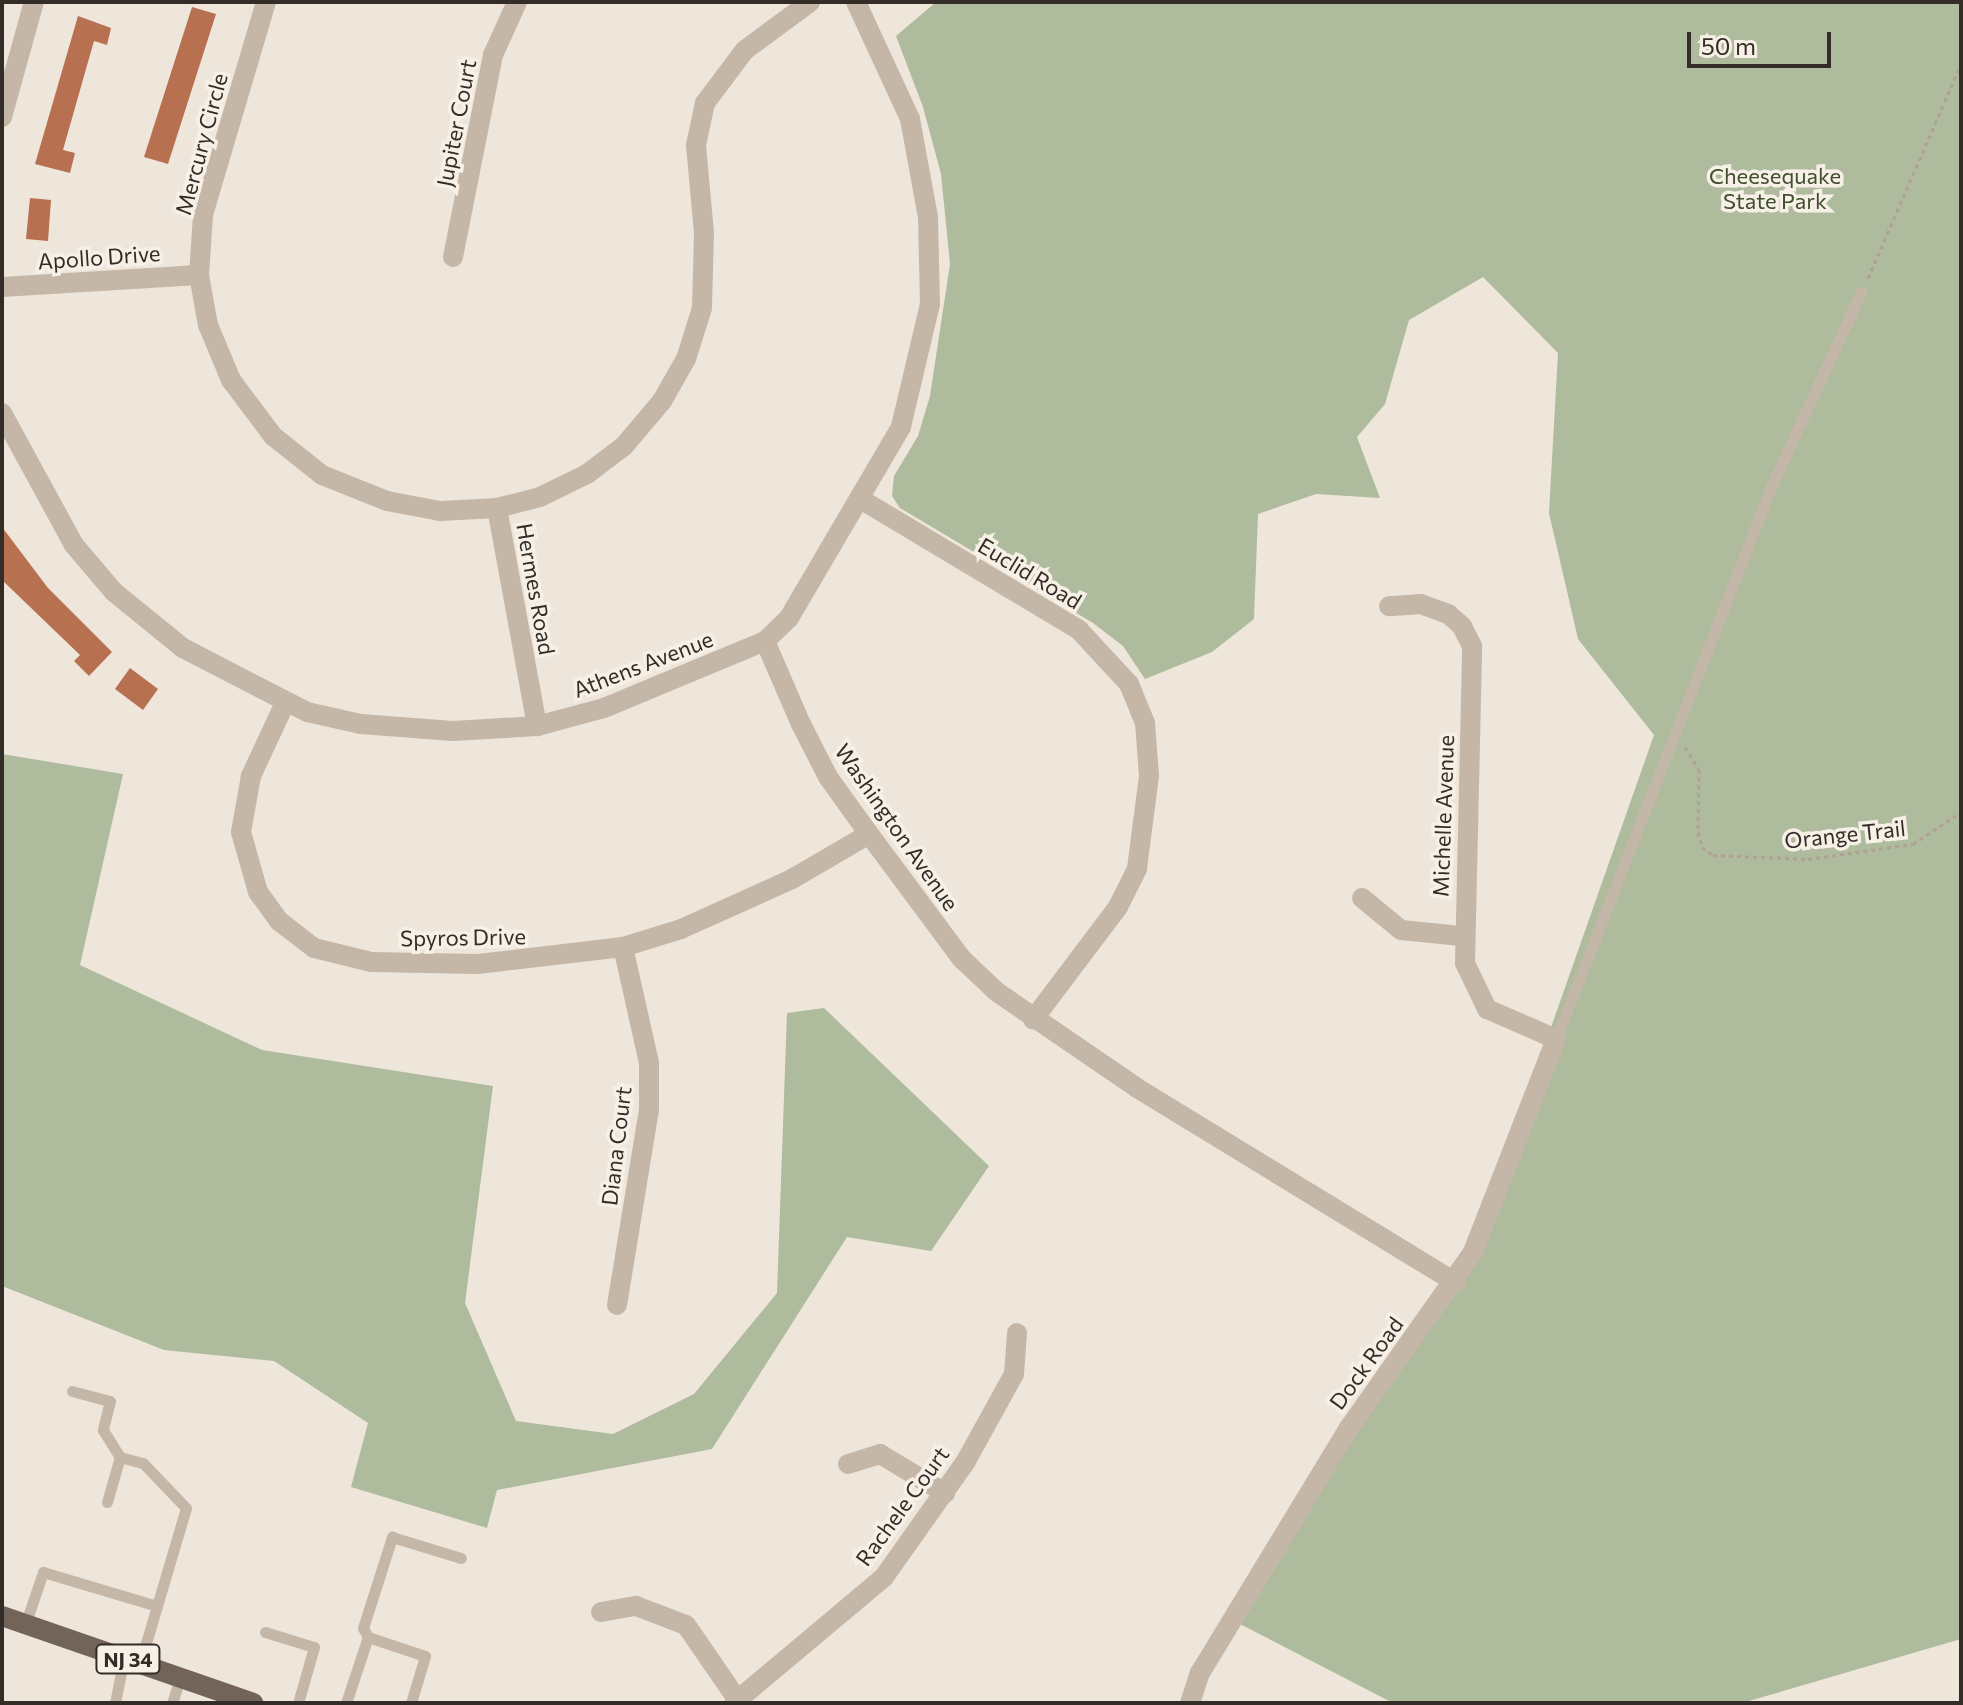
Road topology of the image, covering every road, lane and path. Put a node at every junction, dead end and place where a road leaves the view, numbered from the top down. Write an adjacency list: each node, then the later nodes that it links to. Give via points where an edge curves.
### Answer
1 (34, 2): 7 (street)
2 (266, 2): 9 (street, Mercury Circle, via 203,215)
3 (517, 2): 8 (street, Jupiter Court, via 493,55)
4 (810, 2): 14 (street, Mercury Circle, via 745,50 705,103 696,145 704,233 702,308 686,359 662,401 624,446 587,474 540,497)
5 (856, 2): 13 (street, via 910,119 928,217 931,267 924,345 901,427)
6 (1961, 64): 11 (path)
7 (2, 117)
8 (453, 257)
9 (199, 275): 10 (street, Apollo Drive); 14 (street, Mercury Circle, via 208,325 231,380 273,436 322,475 387,501 440,511)
10 (2, 287)
11 (1861, 292): 19 (lane, via 1771,487)
12 (2, 413): 17 (street, Athens Avenue, via 74,545 114,592 183,648)
13 (862, 500): 16 (street, via 789,618); 25 (street, Euclid Road, via 1079,630 1129,684 1145,723 1149,776 1137,869 1118,907)
14 (497, 508): 18 (street, Hermes Road)
15 (1389, 606): 23 (street, Michelle Avenue, via 1421,604 1448,614 1472,646)
16 (765, 641): 18 (street, Athens Avenue, via 604,708); 21 (street, Washington Avenue, via 828,777)
17 (285, 703): 18 (street, Athens Avenue, via 361,724 453,731); 24 (street, Spyros Drive, via 251,776 241,832 258,892 279,921 314,948 371,962 478,964)
18 (537, 726)
19 (1673, 738): 20 (path, Orange Trail, via 1690,752 1699,769 1698,832 1702,847 1713,855 1808,859 1913,844); 26 (lane)
20 (1961, 812)
21 (869, 834): 24 (street, Spyros Drive, via 792,879 681,929); 25 (street, Washington Avenue, via 962,959)
22 (1362, 898): 23 (street, via 1401,930)
23 (1461, 936): 26 (street, Michelle Avenue, via 1465,963 1487,1009)
24 (623, 947): 28 (street, Diana Court, via 649,1063 649,1110)
25 (1033, 1020): 27 (street, Washington Avenue)
26 (1556, 1039): 27 (street, Dock Road, via 1483,1232)
27 (1455, 1282): 51 (street, Dock Road, via 1349,1428 1200,1673)
28 (617, 1305)
29 (1017, 1333): 33 (street, Rachele Court, via 1014,1374)
30 (72, 1391): 31 (lane, via 110,1401 103,1430)
31 (120, 1457): 34 (lane); 36 (lane, via 143,1463 186,1508)
32 (848, 1464): 33 (street, via 880,1454)
33 (945, 1493): 44 (street, Rachele Court, via 884,1577)
34 (107, 1502)
35 (461, 1558): 41 (lane, via 392,1537 363,1628)
36 (157, 1606): 39 (lane, via 43,1572); 42 (lane)
37 (601, 1612): 44 (street, via 636,1606 686,1625)
38 (2, 1616): 39 (main road, NJ 34)
39 (25, 1625): 42 (main road, NJ 34)
40 (265, 1632): 48 (lane, via 314,1647)
41 (368, 1637): 49 (lane); 50 (lane, via 425,1656)
42 (132, 1660): 43 (main road, NJ 34); 45 (lane)
43 (181, 1676): 46 (lane); 47 (main road, NJ 34)
44 (736, 1701)
45 (115, 1703)
46 (172, 1703)
47 (253, 1703)
48 (298, 1703)
49 (346, 1703)
50 (411, 1703)
51 (1190, 1703)

